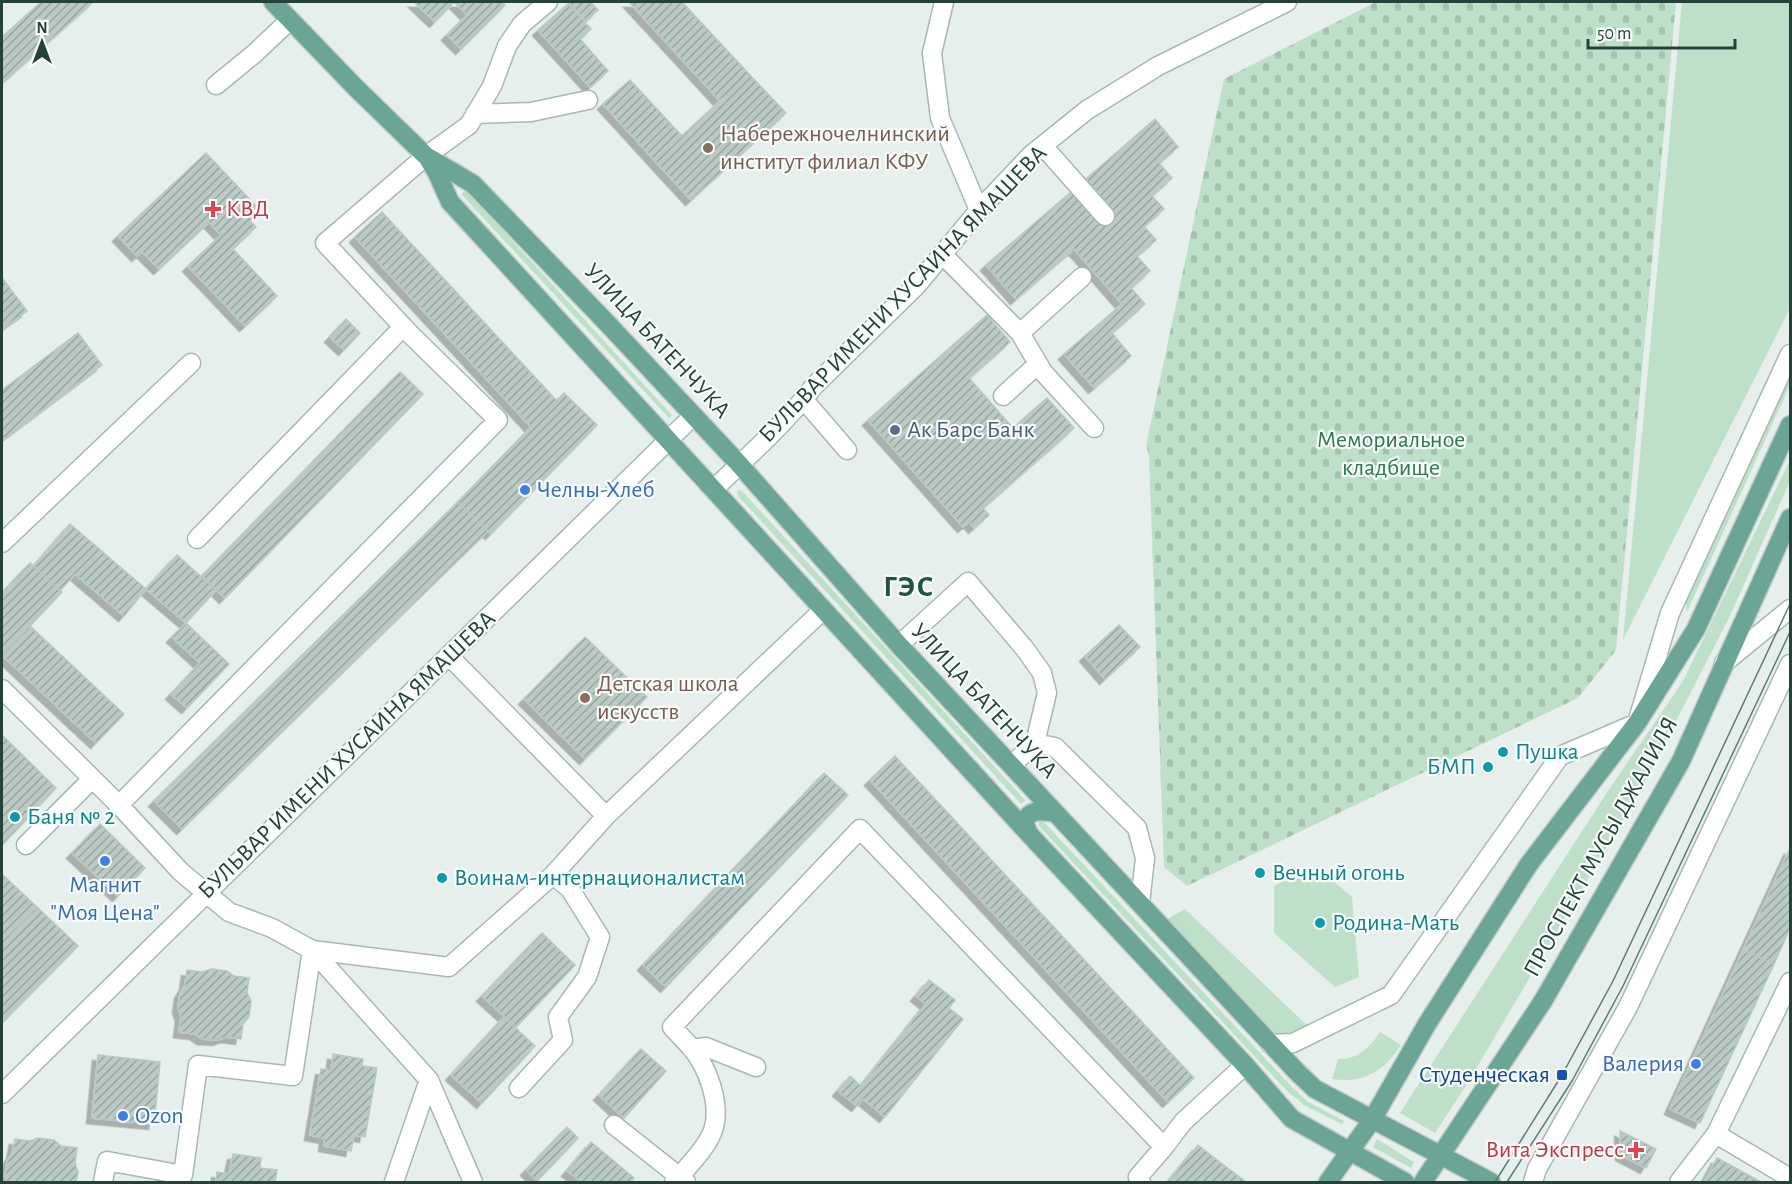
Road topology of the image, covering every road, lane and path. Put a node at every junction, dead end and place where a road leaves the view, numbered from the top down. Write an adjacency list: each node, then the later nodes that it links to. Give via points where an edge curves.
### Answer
1 (273, 2): 5 (main road, УЛИЦА БАТЕНЧУКА)
2 (548, 2): 8 (street, via 522,24 507,46 492,86)
3 (944, 2): 11 (street, via 932,53 940,118)
4 (1287, 2): 9 (street, БУЛЬВАР ИМЕНИ ХУСАИНА ЯМАШЕВА, via 1158,66 1087,110)
5 (290, 20): 6 (street); 10 (main road, УЛИЦА БАТЕНЧУКА)
6 (216, 85)
7 (588, 100): 8 (street, via 531,112)
8 (475, 114): 10 (street, via 469,125)
9 (1043, 146): 11 (street, БУЛЬВАР ИМЕНИ ХУСАИНА ЯМАШЕВА); 12 (street)
10 (426, 156): 15 (street, via 321,246); 22 (main road, УЛИЦА БАТЕНЧУКА, via 473,184); 25 (main road, УЛИЦА БАТЕНЧУКА, via 450,202)
11 (979, 210): 13 (street, БУЛЬВАР ИМЕНИ ХУСАИНА ЯМАШЕВА)
12 (1105, 216)
13 (942, 254): 16 (street); 21 (street, БУЛЬВАР ИМЕНИ ХУСАИНА ЯМАШЕВА)
14 (1083, 277): 16 (street)
15 (403, 327): 30 (street); 43 (street, via 498,420)
16 (1020, 333): 19 (street)
17 (1791, 354): 39 (street, via 1670,613)
18 (191, 363): 31 (street)
19 (1038, 364): 20 (street); 24 (street)
20 (1003, 396)
21 (804, 400): 26 (street); 27 (street, БУЛЬВАР ИМЕНИ ХУСАИНА ЯМАШЕВА)
22 (693, 416): 25 (street, БУЛЬВАР ИМЕНИ ХУСАИНА ЯМАШЕВА); 27 (main road, УЛИЦА БАТЕНЧУКА)
23 (1791, 425): 39 (main road, ПРОСПЕКТ МУСЫ ДЖАЛИЛЯ, via 1696,630)
24 (1094, 428)
25 (668, 440): 28 (main road, УЛИЦА БАТЕНЧУКА); 35 (street, БУЛЬВАР ИМЕНИ ХУСАИНА ЯМАШЕВА)
26 (847, 450)
27 (739, 464): 28 (street, БУЛЬВАР ИМЕНИ ХУСАИНА ЯМАШЕВА); 34 (main road, УЛИЦА БАТЕНЧУКА)
28 (714, 489): 33 (main road, УЛИЦА БАТЕНЧУКА)
29 (1791, 518): 36 (main road, ПРОСПЕКТ МУСЫ ДЖАЛИЛЯ)
30 (197, 539)
31 (2, 543)
32 (1791, 609): 36 (street)
33 (823, 610): 45 (street); 46 (main road, УЛИЦА БАТЕНЧУКА)
34 (899, 645): 40 (street, via 968,582 1042,673 1047,693); 41 (main road, УЛИЦА БАТЕНЧУКА)
35 (449, 656): 45 (street); 49 (street, БУЛЬВАР ИМЕНИ ХУСАИНА ЯМАШЕВА)
36 (1724, 663): 65 (main road, ПРОСПЕКТ МУСЫ ДЖАЛИЛЯ, via 1681,761 1543,1001)
37 (1791, 664): 76 (street, via 1628,1007)
38 (2, 689): 42 (street)
39 (1637, 723): 53 (street, via 1560,756 1390,995 1293,1043); 60 (main road, ПРОСПЕКТ МУСЫ ДЖАЛИЛЯ, via 1529,864)
40 (1035, 743): 41 (street); 50 (street, via 1055,747 1137,828 1145,858)
41 (1012, 765): 44 (main road, УЛИЦА БАТЕНЧУКА)
42 (92, 779): 43 (street); 47 (street)
43 (119, 805): 49 (street)
44 (1055, 813): 46 (main road, via 1037,810 1028,814 1024,822); 50 (main road, УЛИЦА БАТЕНЧУКА)
45 (606, 816): 48 (street)
46 (1029, 834): 55 (main road, УЛИЦА БАТЕНЧУКА)
47 (26, 845)
48 (553, 874): 51 (street, via 449,968); 58 (street, via 570,889 600,937 587,977 558,1017 563,1040)
49 (205, 894): 51 (street, via 228,912 272,928); 59 (street, БУЛЬВАР ИМЕНИ ХУСАИНА ЯМАШЕВА)
50 (1140, 903): 53 (main road, УЛИЦА БАТЕНЧУКА)
51 (312, 950): 57 (street); 68 (street, via 293,1076 198,1065 183,1175 107,1161)
52 (1791, 982): 62 (street)
53 (1270, 1044): 60 (main road, УЛИЦА БАТЕНЧУКА, via 1315,1089)
54 (692, 1049): 56 (street, via 706,1047); 63 (street, via 672,1027 860,829); 67 (street, via 712,1088 716,1121 711,1137)
55 (1245, 1065): 63 (street, via 1183,1122); 64 (main road, УЛИЦА БАТЕНЧУКА, via 1292,1119)
56 (756, 1067)
57 (429, 1080): 69 (street); 70 (street)
58 (519, 1088)
59 (2, 1094)
60 (1371, 1120): 64 (main road, ПРОСПЕКТ МУСЫ ДЖАЛИЛЯ); 65 (main road, УЛИЦА БАТЕНЧУКА)
61 (614, 1125): 67 (street)
62 (1716, 1134): 66 (street); 77 (street)
63 (1164, 1147): 71 (street, via 1138,1177)
64 (1351, 1151): 72 (main road, ПРОСПЕКТ МУСЫ ДЖАЛИЛЯ); 73 (main road, УЛИЦА БАТЕНЧУКА)
65 (1441, 1157): 74 (main road, ПРОСПЕКТ МУСЫ ДЖАЛИЛЯ); 75 (main road, УЛИЦА БАТЕНЧУКА)
66 (1791, 1178)
67 (680, 1181)
68 (103, 1182)
69 (394, 1182)
70 (473, 1182)
71 (1142, 1182)
72 (1328, 1182)
73 (1405, 1182)
74 (1423, 1182)
75 (1491, 1182)
76 (1533, 1182)
77 (1679, 1182)

